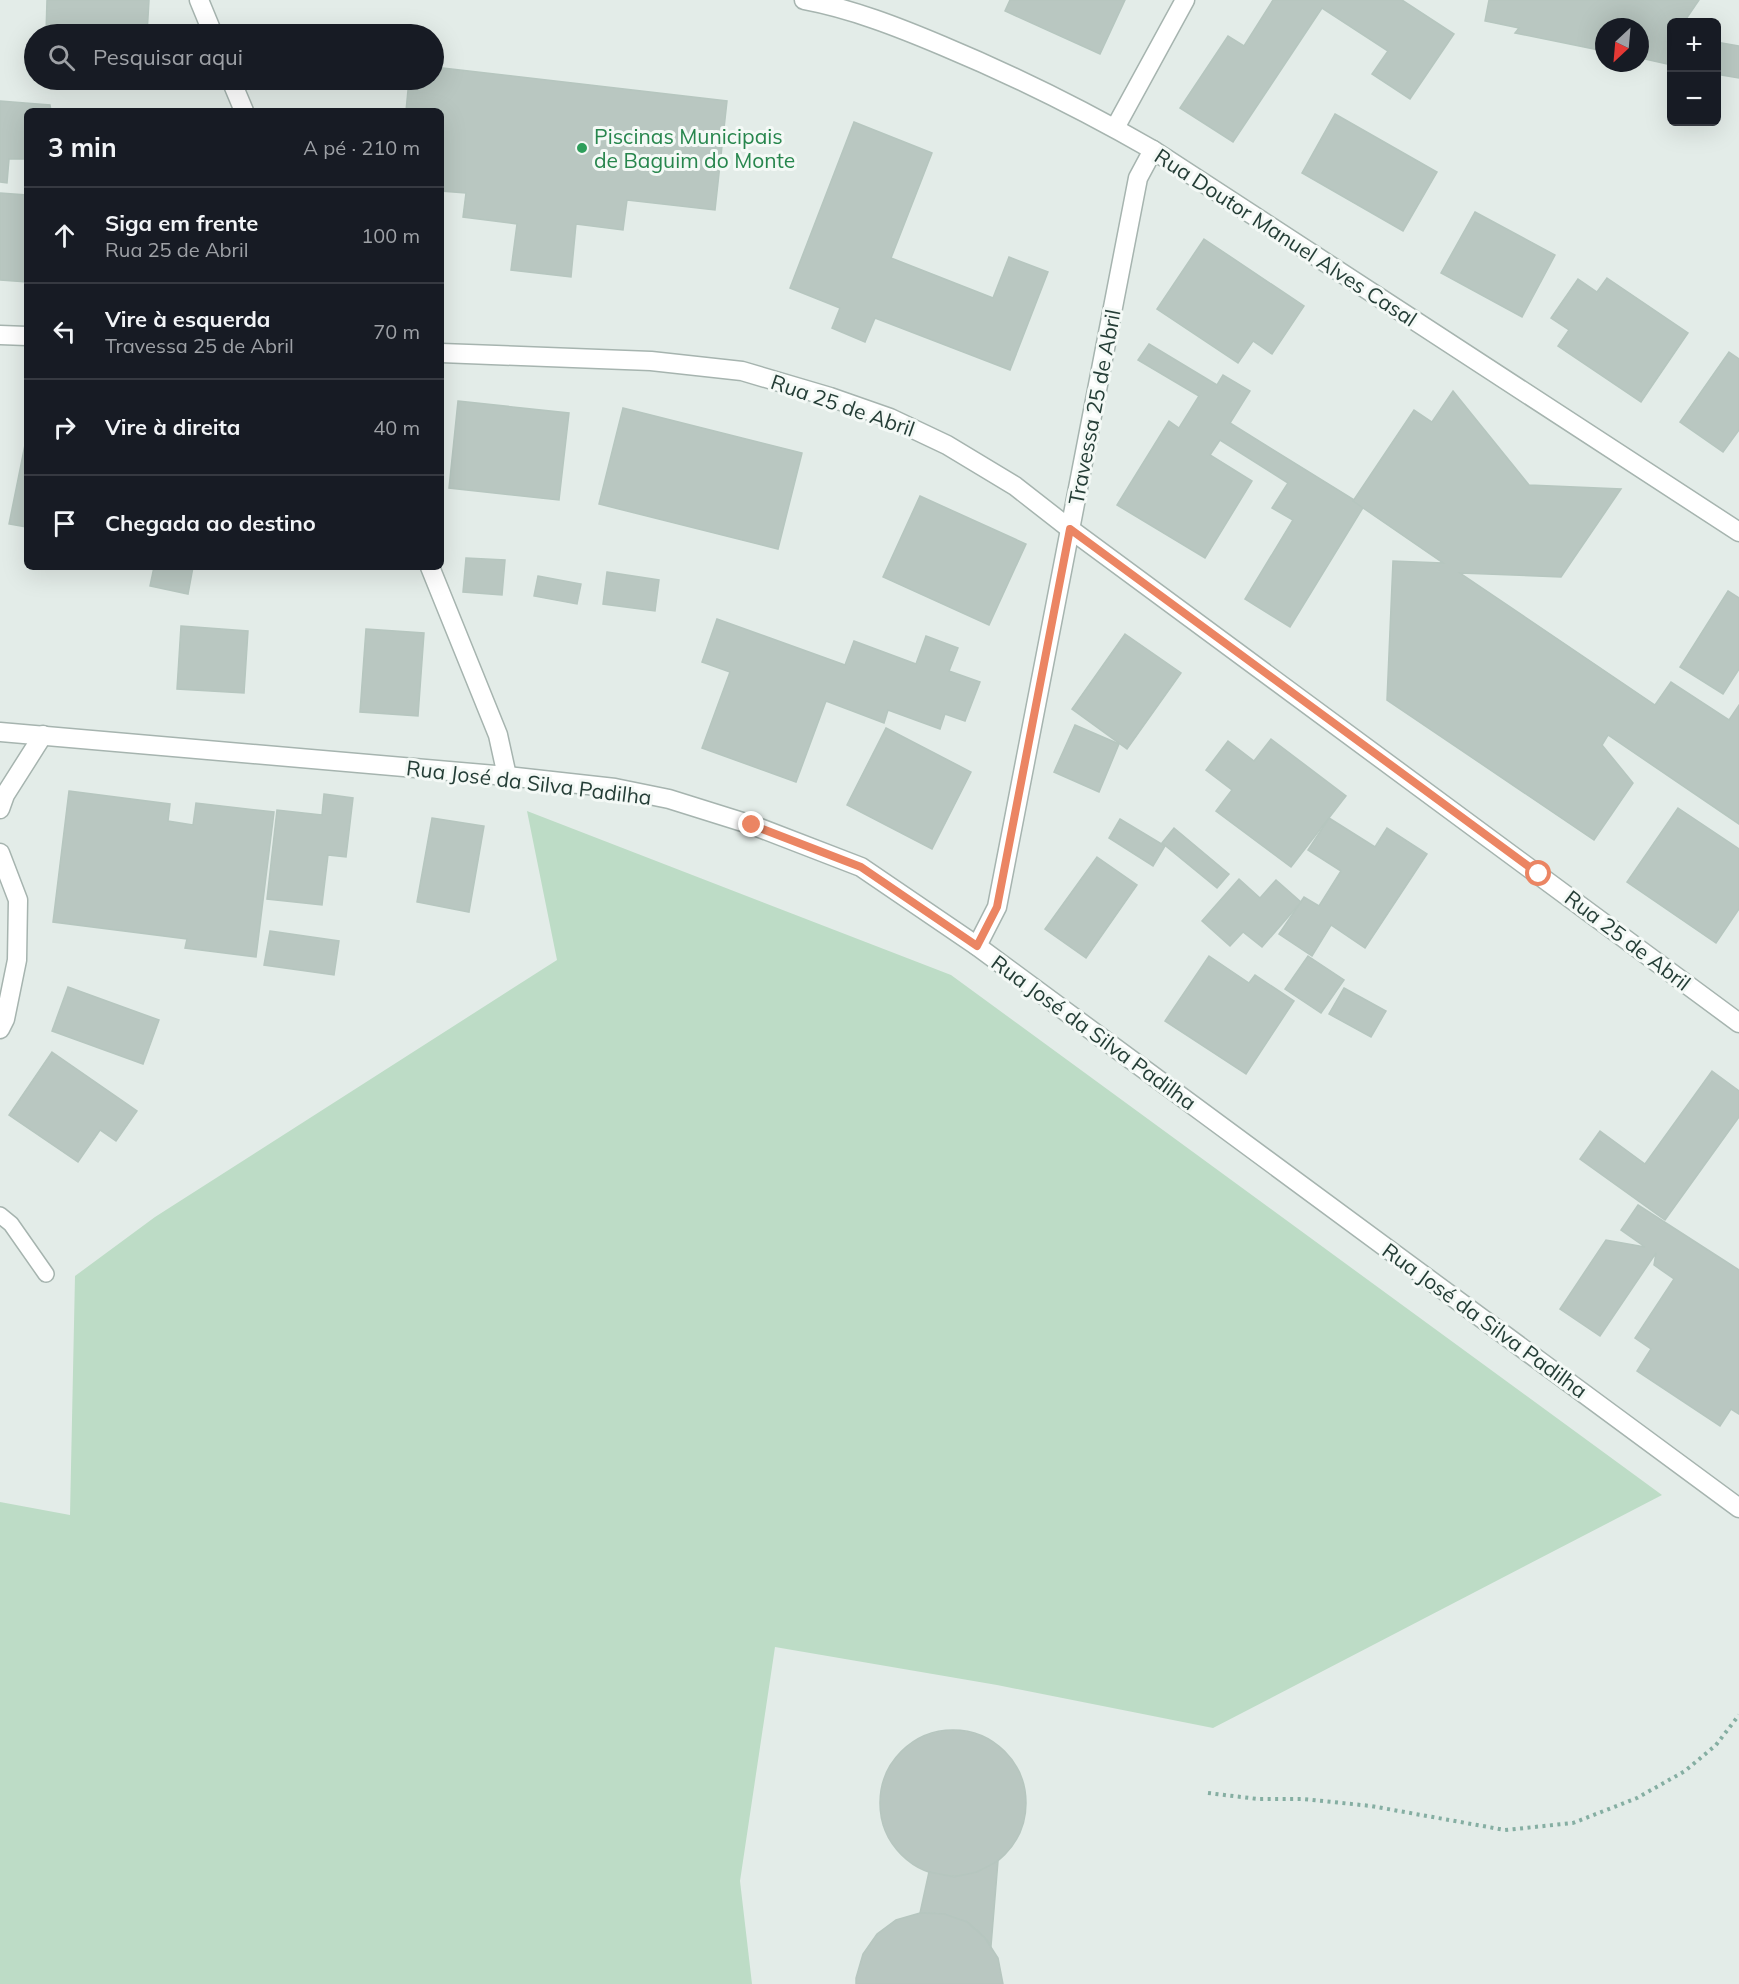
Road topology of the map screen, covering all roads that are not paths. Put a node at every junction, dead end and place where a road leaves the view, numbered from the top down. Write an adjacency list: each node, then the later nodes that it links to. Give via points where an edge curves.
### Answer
1 (199, 0): 4 (street)
2 (804, 0): 7 (street, Rua Doutor Manuel Alves Casal, via 910,32 992,66)
3 (1185, 0): 7 (street)
4 (209, 24)
5 (235, 90): 6 (street)
6 (243, 108)
7 (1115, 128): 8 (street, Rua Doutor Manuel Alves Casal)
8 (1153, 150): 12 (street, Travessa 25 de Abril, via 1138,178); 13 (street, Rua Doutor Manuel Alves Casal)
9 (0, 335): 10 (street)
10 (24, 336)
11 (444, 353): 12 (street, Rua 25 de Abril, via 651,361 742,371 890,417 947,445 1015,486)
12 (1070, 529): 20 (street, Travessa 25 de Abril, via 997,907); 21 (street, Rua 25 de Abril)
13 (1739, 532)
14 (431, 570): 17 (street, via 498,735)
15 (0, 732): 16 (street, Rua José da Silva Padilha)
16 (43, 735): 17 (street, Rua José da Silva Padilha); 18 (street, via 5,795)
17 (507, 776): 20 (street, Rua José da Silva Padilha, via 669,799 752,825 861,867)
18 (0, 810)
19 (0, 853): 22 (street, via 18,900 17,960)
20 (977, 946): 25 (street, Rua José da Silva Padilha)
21 (1739, 1023)
22 (0, 1029)
23 (0, 1215): 24 (lane)
24 (46, 1274)
25 (1739, 1508)

